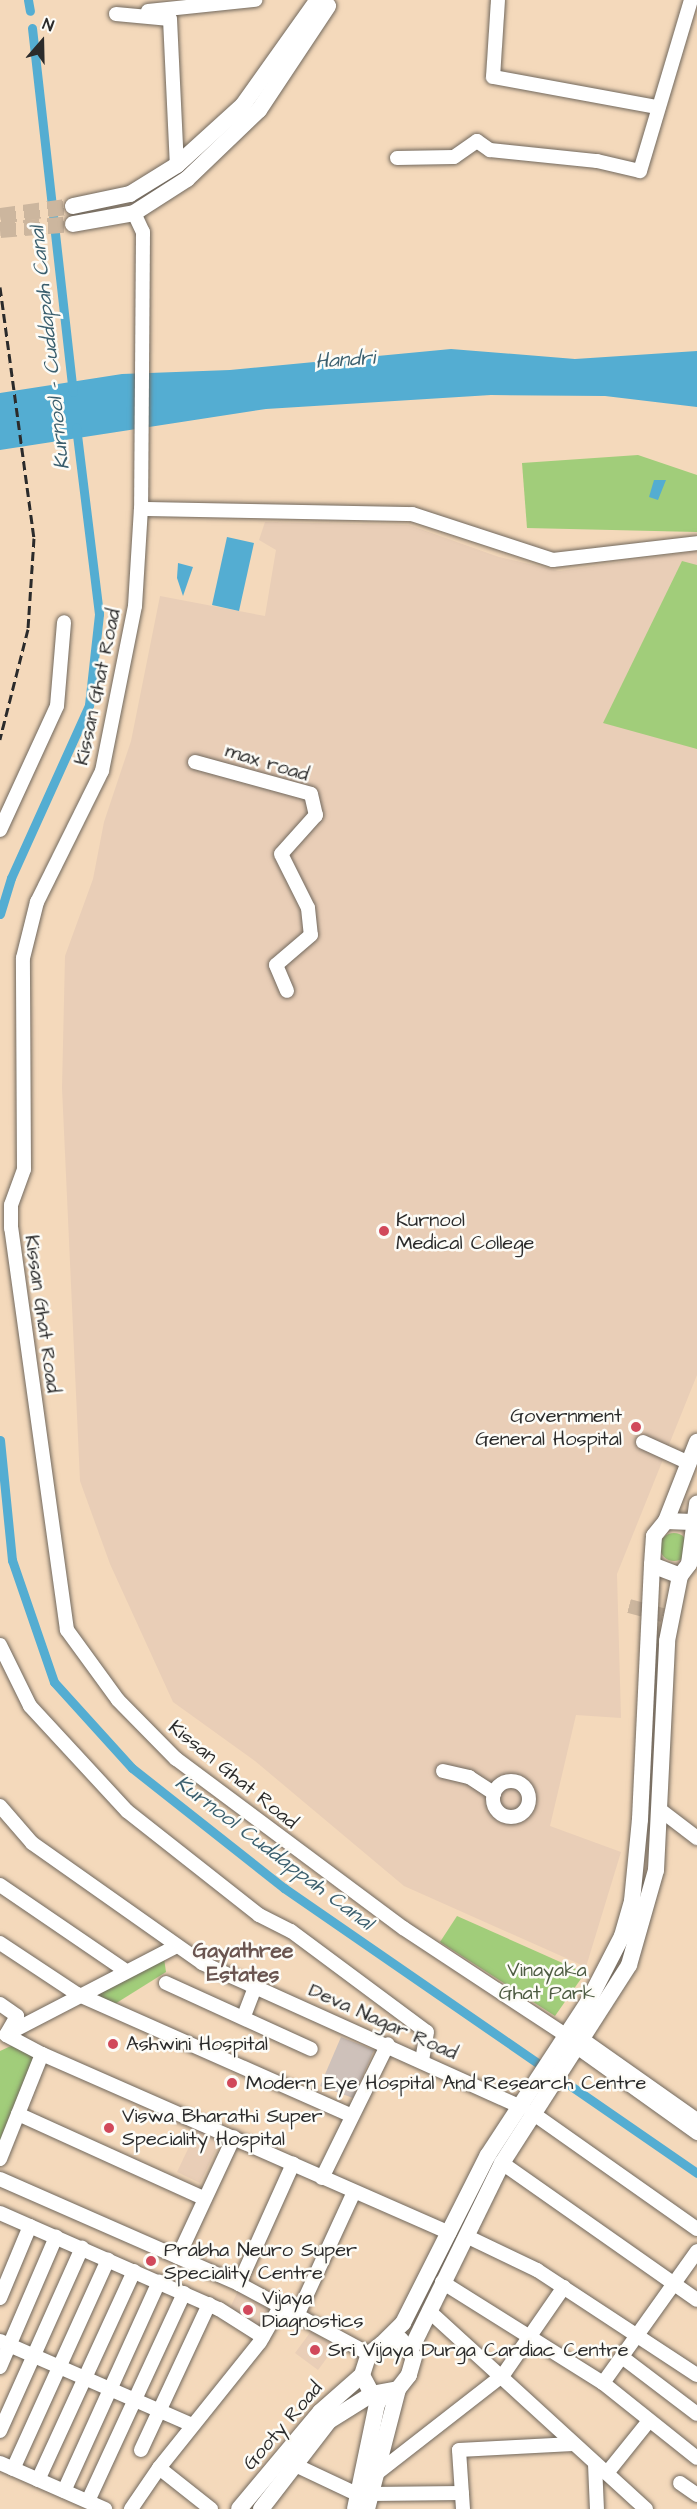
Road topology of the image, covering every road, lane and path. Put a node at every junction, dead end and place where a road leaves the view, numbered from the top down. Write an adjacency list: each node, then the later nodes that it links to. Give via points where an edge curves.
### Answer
1 (255, 0): 7 (street, via 116,14 170,19)
2 (498, 0): 5 (street, via 493,77)
3 (690, 0): 5 (street)
4 (324, 2): 7 (main road, via 243,105); 9 (main road, via 259,110 187,179)
5 (657, 107): 6 (street, via 640,171 597,161 490,150 477,141 454,157)
6 (397, 158)
7 (177, 165): 8 (main road, via 130,194)
8 (73, 206)
9 (134, 213): 10 (main road); 11 (street, Kissan Ghat Road, via 143,232)
10 (73, 224)
11 (141, 509): 12 (street, via 412,514 553,560); 41 (street, Kissan Ghat Road, via 135,606 102,771 37,902 19,1002 24,1169 10,1205 11,1228 67,1630 118,1700 176,1760 403,1928)
12 (697, 543)
13 (64, 622): 15 (street, via 57,706)
14 (195, 762): 16 (street, max road, via 311,794 316,815 281,854 308,908 310,935 276,965)
15 (0, 830)
16 (287, 991)
17 (643, 1442): 19 (street)
18 (697, 1442): 19 (main road)
19 (689, 1463): 21 (main road)
20 (697, 1504): 22 (main road)
21 (666, 1521): 22 (main road); 23 (main road, via 654,1536)
22 (693, 1549): 23 (main road); 28 (main road, via 667,1641)
23 (652, 1565): 41 (main road, via 632,1901 613,1959)
24 (0, 1645): 44 (street, via 30,1706 127,1811 259,1915 291,1931 427,2032)
25 (443, 1771): 26 (street, via 469,1777)
26 (494, 1793)
27 (0, 1806): 32 (street, Deva Nagar Road, via 32,1843)
28 (663, 1812): 29 (street); 41 (main road, via 649,1905 629,1965)
29 (697, 1838)
30 (0, 1885): 33 (street)
31 (0, 1943): 36 (street)
32 (175, 1947): 33 (street); 35 (street, Deva Nagar Road)
33 (123, 1970): 36 (street)
34 (166, 1983): 38 (street)
35 (255, 1988): 38 (street); 40 (street, Deva Nagar Road)
36 (77, 1994): 39 (street); 47 (street)
37 (0, 2004): 39 (street, via 17,2016)
38 (244, 2016): 42 (street)
39 (3, 2037): 43 (street)
40 (388, 2044): 44 (street, Deva Nagar Road); 47 (street)
41 (572, 2044): 45 (main road); 48 (street); 49 (street)
42 (311, 2049)
43 (42, 2054): 46 (street); 50 (street)
44 (422, 2060): 45 (street, Deva Nagar Road)
45 (525, 2109): 52 (main road); 60 (street, Deva Nagar Road); 61 (main road)
46 (18, 2114): 51 (street); 57 (street)
47 (350, 2115): 54 (street)
48 (697, 2120)
49 (697, 2133)
50 (234, 2137): 53 (street); 57 (street)
51 (0, 2159)
52 (502, 2163): 62 (main road); 72 (street)
53 (293, 2164): 54 (street); 71 (street)
54 (322, 2178): 56 (street)
55 (0, 2179): 66 (street)
56 (354, 2192): 61 (street); 80 (street)
57 (205, 2199): 66 (street)
58 (1, 2218): 59 (street)
59 (30, 2226): 63 (street); 75 (street)
60 (697, 2229)
61 (449, 2233): 85 (main road, via 403,2323)
62 (466, 2236): 70 (main road); 73 (street)
63 (56, 2237): 64 (street); 84 (street)
64 (82, 2248): 67 (street); 88 (street)
65 (697, 2251): 72 (street)
66 (178, 2257): 71 (street)
67 (108, 2260): 68 (street); 91 (street)
68 (134, 2271): 69 (street); 95 (street)
69 (159, 2282): 74 (street); 97 (street)
70 (442, 2282): 79 (main road); 83 (street)
71 (239, 2284): 78 (street)
72 (675, 2285): 76 (street); 81 (street)
73 (564, 2287): 81 (street); 83 (street)
74 (184, 2293): 77 (street); 99 (street)
75 (0, 2298)
76 (697, 2300)
77 (209, 2304): 82 (street); 100 (street)
78 (280, 2307): 80 (street); 82 (street)
79 (429, 2311): 86 (main road); 93 (street)
80 (296, 2318): 87 (street)
81 (640, 2334): 89 (street); 94 (street)
82 (262, 2337): 103 (street)
83 (533, 2338): 93 (street); 96 (street)
84 (5, 2343): 88 (street); 90 (street)
85 (382, 2344): 86 (main road, via 401,2340); 87 (main road)
86 (411, 2349): 98 (main road, via 412,2365)
87 (369, 2354): 92 (main road)
88 (34, 2356): 91 (street); 104 (street)
89 (622, 2357): 96 (street); 101 (street)
90 (0, 2367)
91 (60, 2367): 95 (street); 110 (street)
92 (362, 2375): 98 (main road); 125 (main road, Gooty Road, via 320,2412)
93 (503, 2375): 105 (street); 113 (street)
94 (697, 2375)
95 (85, 2378): 97 (street); 114 (street)
96 (603, 2383): 102 (street)
97 (111, 2389): 99 (street); 116 (street)
98 (385, 2392): 108 (main road, Gooty Road, via 329,2421); 113 (main road); 120 (main road, via 377,2404)
99 (135, 2400): 100 (street); 119 (street)
100 (161, 2411): 103 (street); 106 (street)
101 (697, 2414)
102 (648, 2422): 107 (street); 112 (street)
103 (192, 2425): 111 (street)
104 (0, 2431)
105 (573, 2444): 109 (street); 117 (street, via 459,2450)
106 (141, 2450)
107 (697, 2458)
108 (294, 2464): 120 (street); 126 (main road, Gooty Road)
109 (595, 2464): 112 (street); 121 (street)
110 (6, 2466): 114 (street)
111 (159, 2468): 123 (street); 124 (street)
112 (607, 2473): 128 (street)
113 (376, 2474): 120 (main road)
114 (38, 2480): 116 (street)
115 (680, 2483): 118 (street)
116 (64, 2491): 119 (street)
117 (462, 2493): 120 (street); 127 (street)
118 (697, 2495)
119 (88, 2501): 122 (street)
120 (363, 2502)
121 (600, 2506)
122 (105, 2509)
123 (131, 2509)
124 (211, 2509)
125 (240, 2509)
126 (261, 2509)
127 (463, 2509)
128 (646, 2509)

